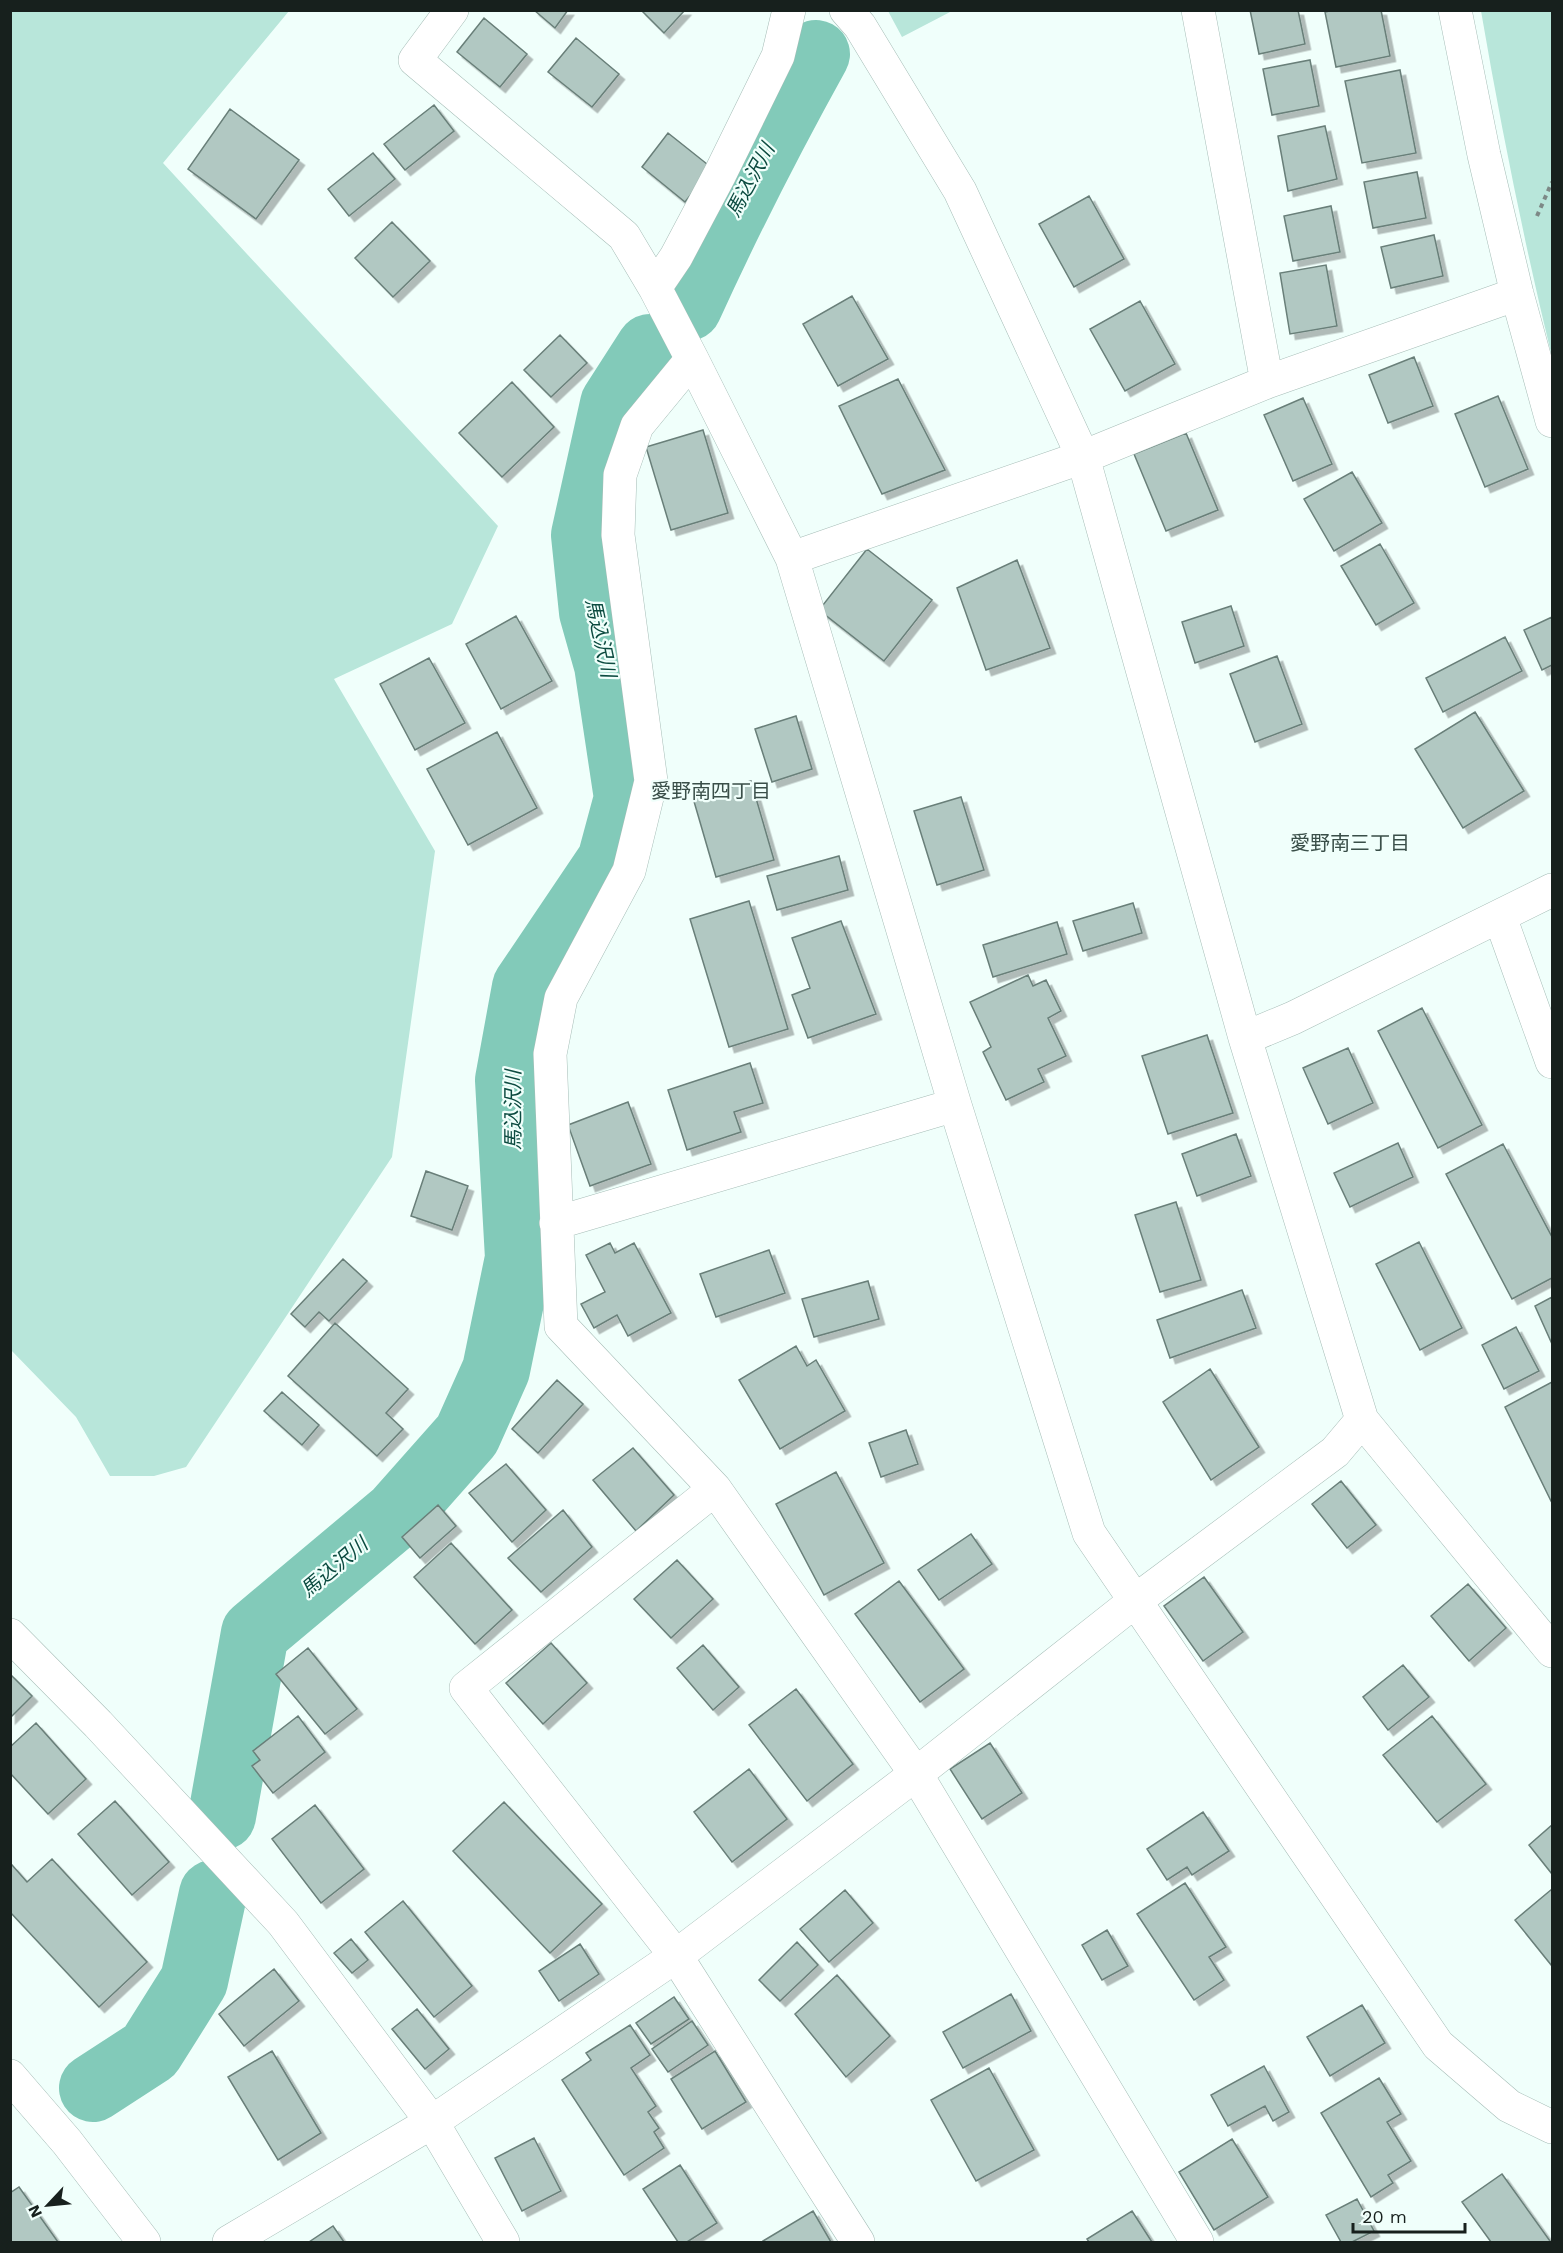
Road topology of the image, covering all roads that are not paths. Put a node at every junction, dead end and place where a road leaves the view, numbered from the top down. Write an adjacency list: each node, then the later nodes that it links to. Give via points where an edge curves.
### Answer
1 (452, 10): 6 (street, via 415,60 624,236)
2 (789, 10): 6 (street, via 778,56 682,247)
3 (1198, 10): 9 (street)
4 (1455, 10): 7 (street)
5 (853, 18): 11 (street, via 960,191)
6 (655, 288): 8 (street)
7 (1517, 294): 9 (street); 10 (street)
8 (692, 359): 12 (street); 18 (street, via 637,426 620,475 618,535 651,781 629,871 561,998 550,1054)
9 (1267, 382): 11 (street)
10 (1552, 421)
11 (1083, 457): 12 (street); 15 (street)
12 (792, 558): 17 (street)
13 (1552, 890): 14 (street)
14 (1500, 917): 15 (street); 16 (street)
15 (1245, 1038): 19 (street)
16 (1552, 1062)
17 (955, 1105): 18 (street); 21 (street, via 1089,1533)
18 (556, 1222): 20 (street, via 561,1326)
19 (1362, 1420): 21 (street, via 1335,1452); 23 (street)
20 (715, 1489): 24 (street); 25 (street, via 466,1688)
21 (1135, 1601): 24 (street); 28 (street, via 1438,2045 1509,2106)
22 (10, 1635): 27 (street, via 283,1923)
23 (1552, 1651)
24 (916, 1774): 25 (street); 33 (street)
25 (676, 1956): 27 (street); 32 (street)
26 (19, 2086): 29 (street)
27 (432, 2122): 30 (street); 31 (street)
28 (1552, 2127)
29 (144, 2242)
30 (229, 2242)
31 (503, 2242)
32 (858, 2242)
33 (1197, 2242)

